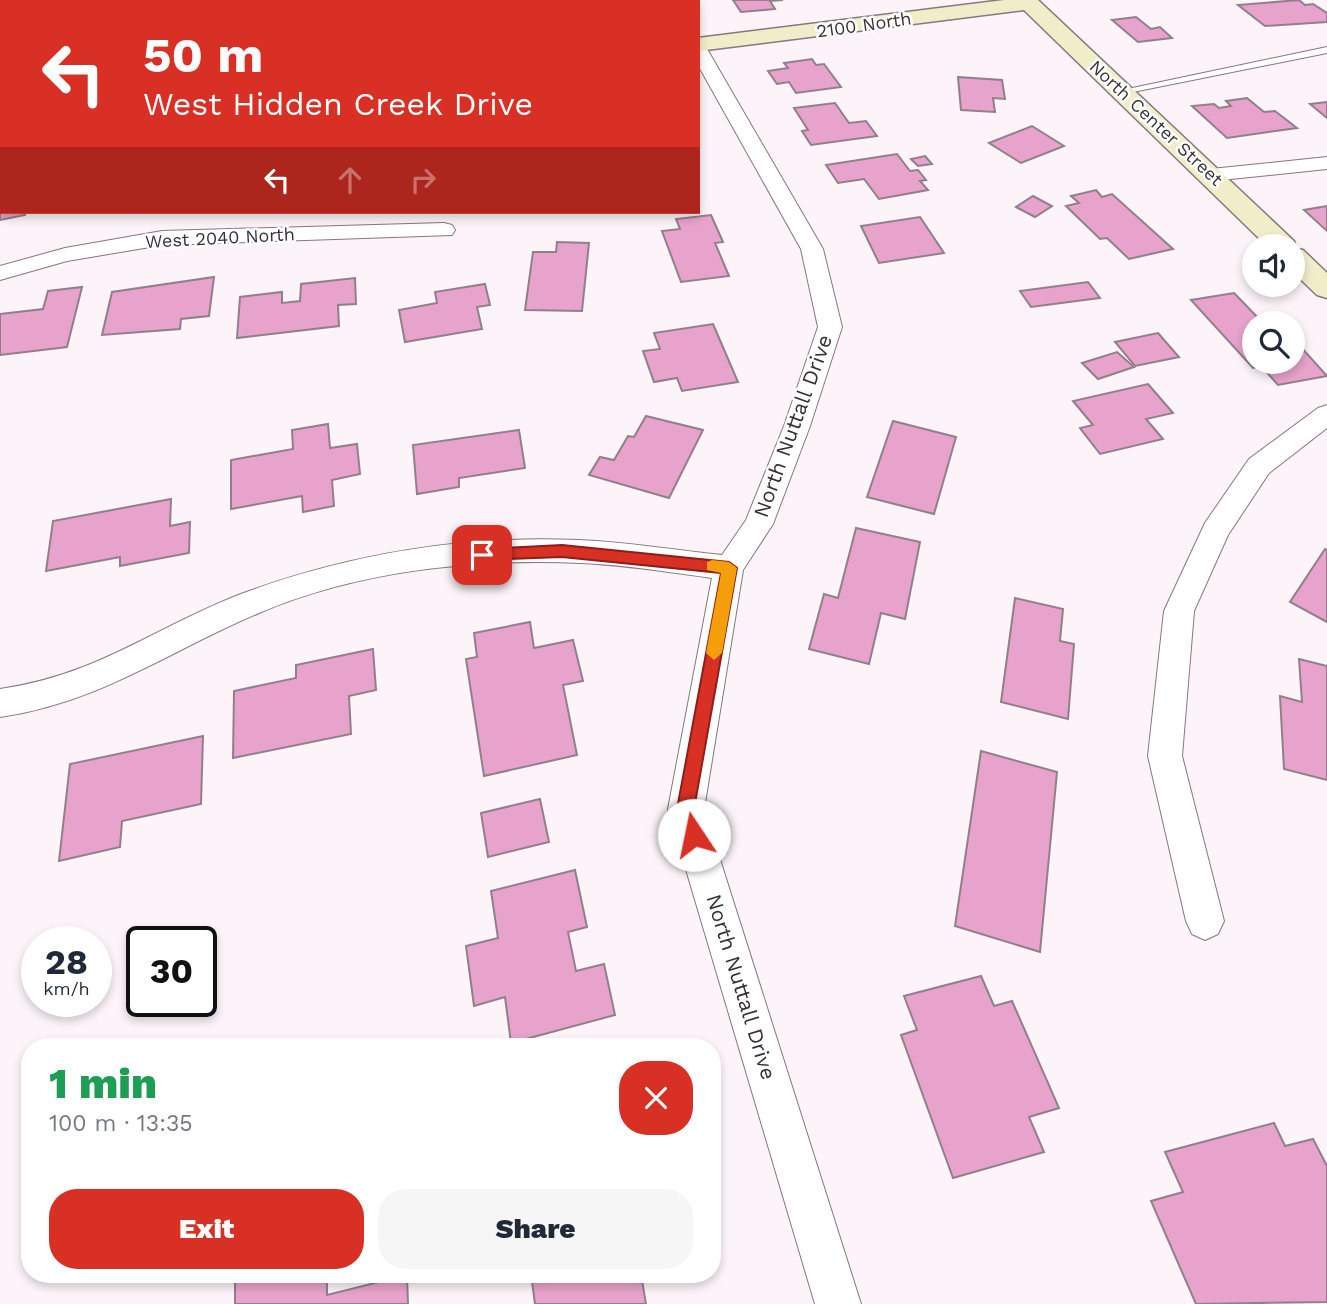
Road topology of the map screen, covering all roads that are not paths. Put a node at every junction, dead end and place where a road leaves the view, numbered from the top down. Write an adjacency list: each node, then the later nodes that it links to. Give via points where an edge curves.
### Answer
1 (1027, 1): 2 (street, 2100 North); 5 (street, North Center Street)
2 (700, 47)
3 (1327, 50): 5 (lane)
4 (700, 51): 14 (street, North Nuttall Drive, via 812,249 830,327 759,524)
5 (1123, 91): 7 (street, North Center Street)
6 (1327, 163): 7 (street)
7 (1211, 175): 9 (street, North Center Street)
8 (444, 230): 11 (street, West 2040 North, via 162,238 65,255)
9 (1271, 234)
10 (1305, 268): 12 (street)
11 (0, 273)
12 (1327, 289)
13 (1327, 414): 16 (street, via 1259,466 1215,531 1179,611 1165,756)
14 (729, 568): 15 (street, via 562,551 455,556 351,572 249,604 114,673 36,700); 17 (street, North Nuttall Drive, via 685,809)
15 (0, 703)
16 (1205, 921)
17 (838, 1304)

